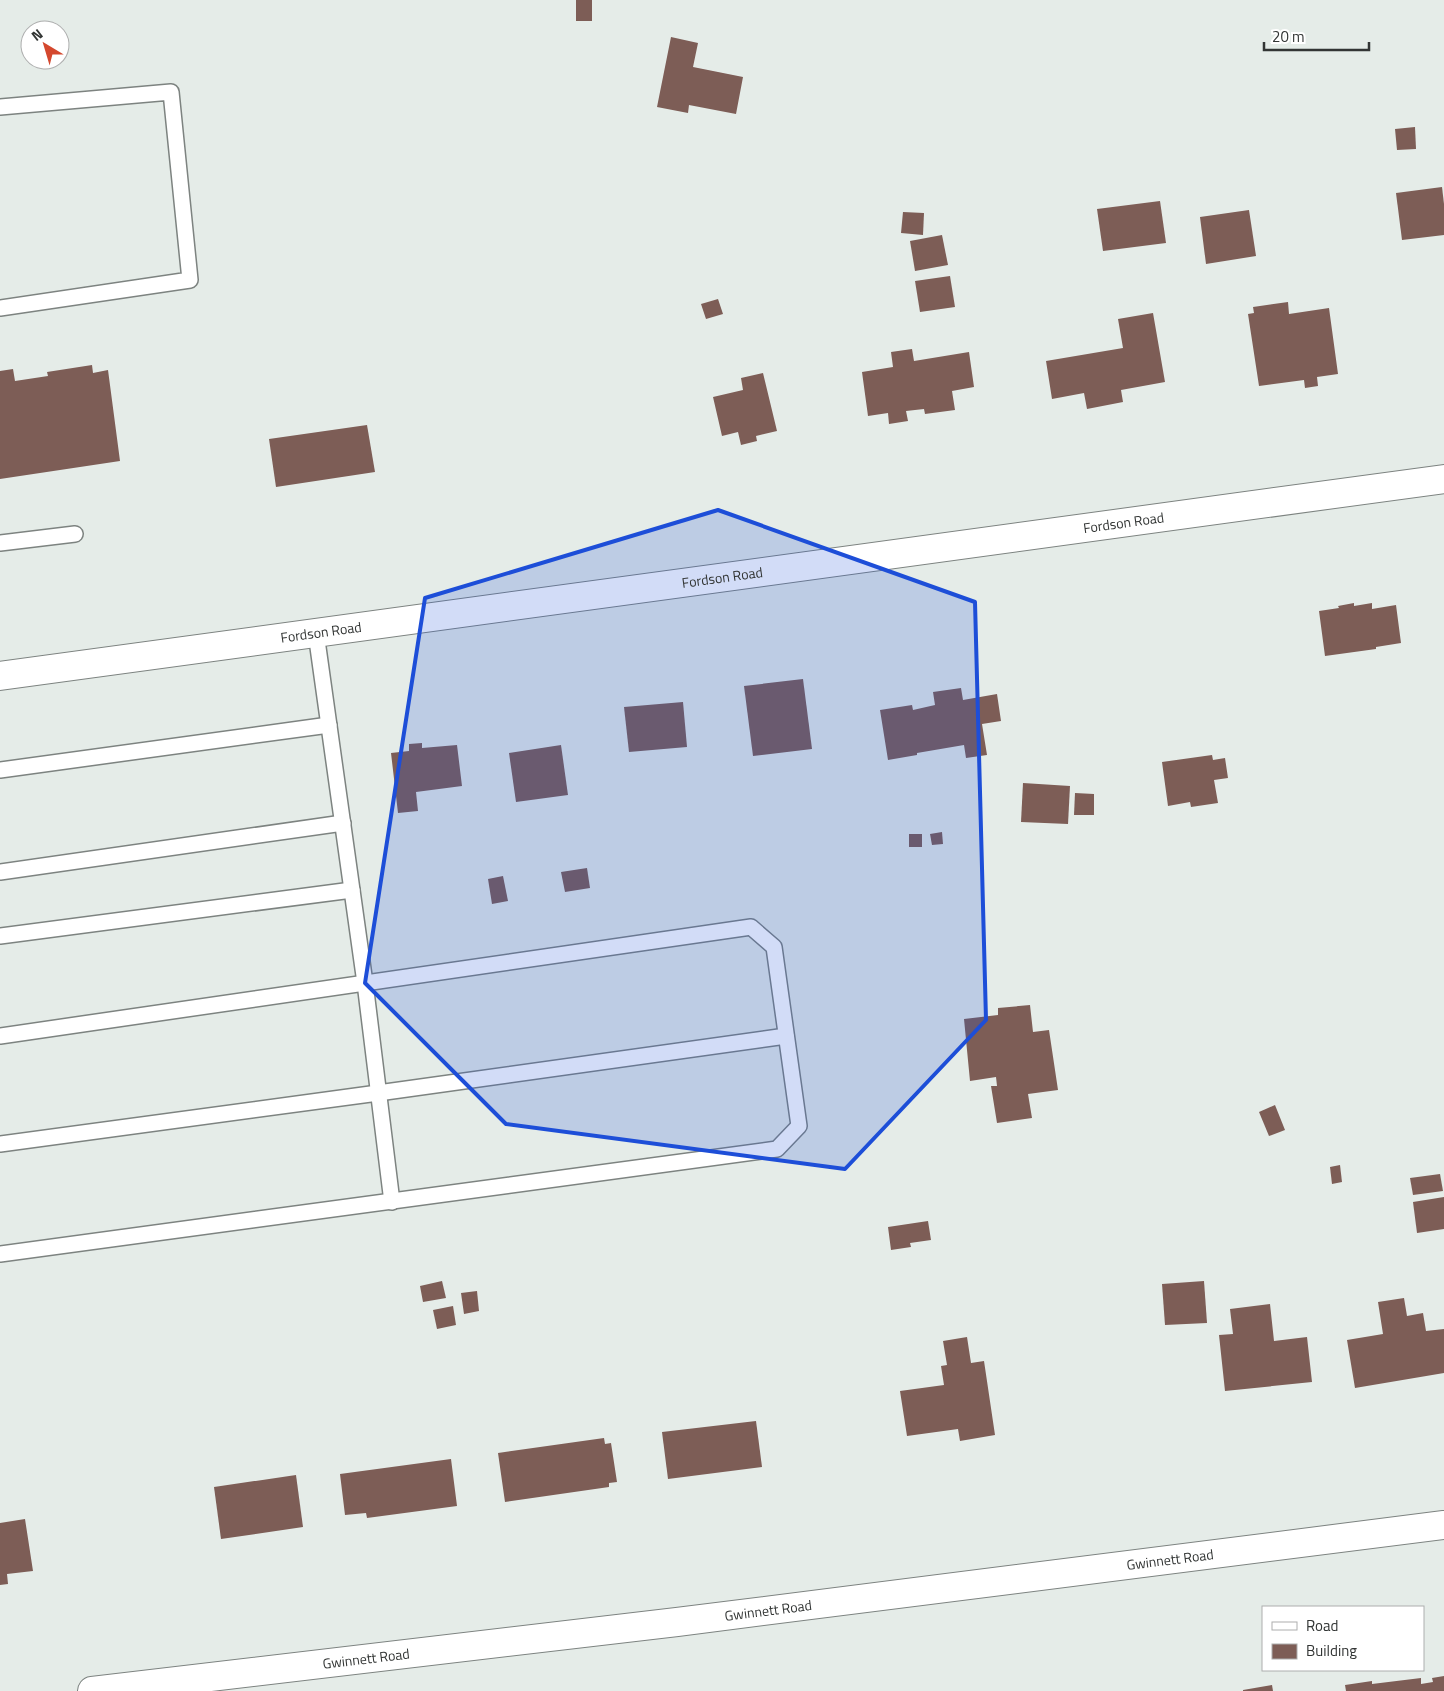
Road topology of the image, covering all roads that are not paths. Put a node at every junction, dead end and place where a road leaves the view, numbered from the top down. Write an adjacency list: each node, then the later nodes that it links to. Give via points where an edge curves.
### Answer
1 (0, 107): 2 (lane, via 171,92 190,280)
2 (0, 308)
3 (1444, 479): 6 (street, Fordson Road)
4 (75, 534): 5 (lane)
5 (0, 543)
6 (316, 633): 7 (street, Fordson Road); 8 (lane)
7 (0, 676)
8 (328, 725): 9 (lane); 10 (lane)
9 (0, 770)
10 (342, 823): 11 (lane); 12 (lane)
11 (0, 872)
12 (352, 890): 13 (lane); 14 (lane)
13 (0, 936)
14 (365, 983): 15 (lane); 16 (lane, via 751,927 774,946); 17 (lane)
15 (0, 1036)
16 (786, 1036): 17 (lane); 19 (lane, via 798,1126 777,1149)
17 (378, 1093): 18 (lane); 19 (lane)
18 (0, 1144)
19 (392, 1202): 20 (lane)
20 (0, 1254)
21 (1444, 1525): 22 (street, Gwinnett Road, via 676,1622)
22 (92, 1691)

